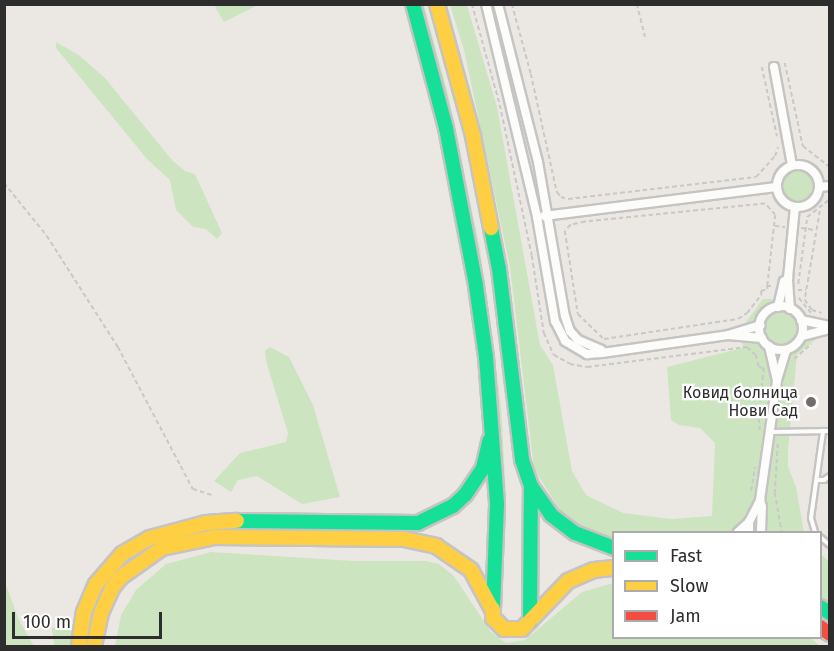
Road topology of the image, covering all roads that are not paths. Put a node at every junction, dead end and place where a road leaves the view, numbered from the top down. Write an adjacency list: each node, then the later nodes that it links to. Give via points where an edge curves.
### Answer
1 (413, 4): 26 (highway, via 446,128 476,286)
2 (437, 4): 32 (highway, via 473,136 499,269 518,442)
3 (486, 4): 12 (street)
4 (498, 4): 11 (street)
5 (774, 67): 6 (street)
6 (792, 165): 8 (street, via 811,169); 9 (street, via 780,173)
7 (830, 186): 8 (street)
8 (819, 187): 10 (street, via 809,204)
9 (776, 188): 10 (street, via 782,201); 11 (street)
10 (795, 207): 13 (street)
11 (549, 216): 12 (street); 24 (street, via 570,331 584,344)
12 (537, 217): 24 (street, via 557,329 578,351)
13 (788, 278): 14 (street); 15 (street)
14 (778, 307): 15 (street); 17 (street, via 767,312)
15 (790, 309): 16 (street)
16 (801, 320): 18 (street); 20 (street)
17 (759, 325): 19 (street); 21 (street)
18 (830, 328): 20 (street)
19 (728, 335): 21 (street); 24 (street)
20 (802, 336): 23 (street)
21 (762, 338): 22 (street)
22 (769, 346): 23 (street); 25 (street)
23 (786, 350): 25 (street)
24 (607, 352)
25 (777, 380): 29 (street)
26 (493, 421): 43 (highway, via 497,505); 45 (highway, via 483,468 465,495 453,506 418,523 206,523 166,532 136,545 114,562 96,584 84,612)
27 (823, 431): 28 (lane); 29 (lane); 31 (lane)
28 (830, 431)
29 (771, 432): 33 (street)
30 (830, 476): 31 (lane)
31 (817, 480): 40 (lane, via 811,523)
32 (531, 486): 41 (highway, via 544,507 568,529); 44 (highway)
33 (760, 501): 34 (street); 35 (street)
34 (749, 522): 36 (street); 37 (street)
35 (762, 523): 38 (street); 39 (street)
36 (739, 531)
37 (749, 531)
38 (761, 531)
39 (766, 531)
40 (815, 531)
41 (612, 547)
42 (612, 568): 44 (highway, via 594,570 568,581)
43 (492, 609): 44 (highway, via 496,622 504,629 518,630); 46 (highway, via 471,570 436,546 404,538 214,537 162,549 127,572 112,588 101,613)
44 (530, 621)
45 (79, 646)
46 (94, 646)

